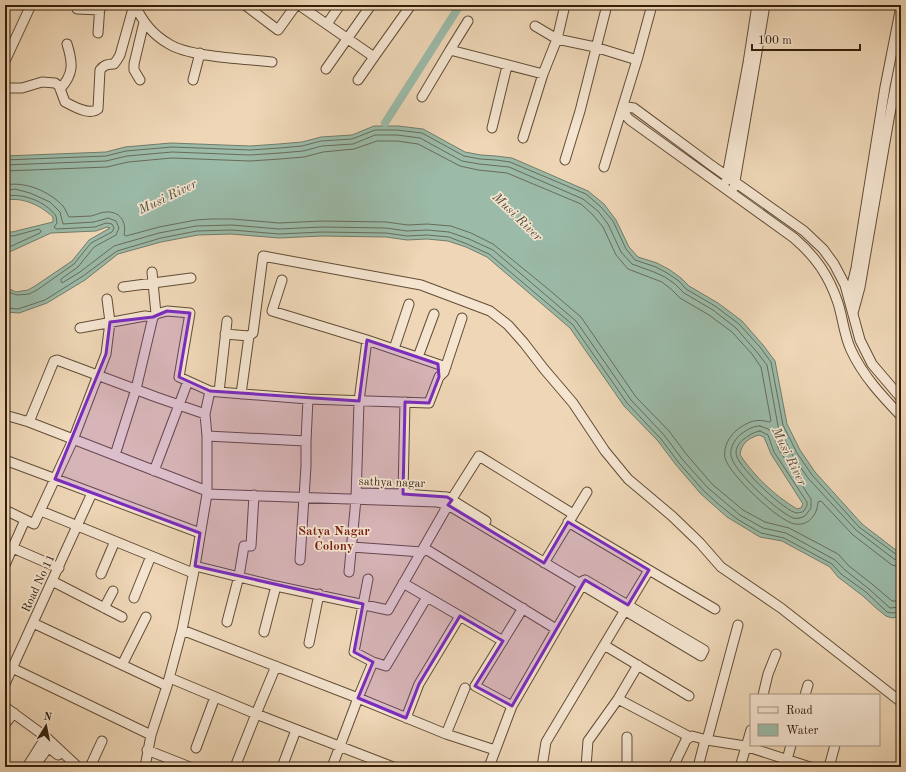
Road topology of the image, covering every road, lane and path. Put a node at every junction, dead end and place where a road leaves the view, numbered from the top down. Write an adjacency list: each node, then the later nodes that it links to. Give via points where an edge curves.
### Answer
1 (31, 5): 30 (street)
2 (134, 5): 17 (street); 39 (street, via 118,60 114,64 103,66 100,70 98,109 88,111 72,106 65,102)
3 (247, 5): 4 (street, via 278,30)
4 (298, 5): 18 (street)
5 (340, 5): 18 (street)
6 (371, 5): 21 (street)
7 (411, 5): 27 (street)
8 (565, 5): 22 (street)
9 (607, 5): 24 (street)
10 (652, 5): 29 (street)
11 (757, 5): 45 (street)
12 (765, 5): 45 (street)
13 (901, 6): 52 (street, via 885,87 858,260)
14 (100, 8): 15 (street); 20 (street)
15 (77, 9)
16 (468, 21): 25 (street)
17 (144, 22): 26 (street, via 169,44); 35 (street, via 134,64 134,70)
18 (327, 24): 21 (street)
19 (535, 26): 22 (street)
20 (98, 33)
21 (348, 38): 27 (street); 33 (street)
22 (557, 38): 24 (street); 34 (street)
23 (67, 44): 39 (street, via 70,76)
24 (595, 47): 29 (street); 43 (street)
25 (450, 50): 32 (street); 40 (street)
26 (200, 53): 31 (street); 36 (street)
27 (374, 57): 37 (street)
28 (901, 57): 55 (street, via 860,287)
29 (637, 60): 44 (street)
30 (5, 61)
31 (272, 62)
32 (507, 66): 34 (street); 41 (street)
33 (326, 69)
34 (543, 74): 42 (street)
35 (140, 80)
36 (193, 80)
37 (358, 80)
38 (5, 88): 39 (street, via 22,88 48,82 55,83)
39 (60, 90)
40 (422, 97)
41 (492, 128)
42 (523, 138)
43 (565, 160)
44 (604, 167)
45 (731, 179): 46 (street); 46 (street, via 634,108 626,107 624,112 630,120); 52 (street, via 804,231 823,249 834,264)
46 (728, 191): 57 (street, via 806,249 828,278)
47 (152, 272): 50 (street)
48 (191, 278): 50 (street)
49 (282, 280): 66 (street, via 272,311)
50 (154, 283): 51 (street); 58 (street)
51 (123, 287)
52 (849, 298): 55 (street); 57 (street)
53 (107, 299): 61 (street)
54 (409, 304): 67 (street)
55 (853, 313): 63 (street); 75 (street, via 860,340 872,364)
56 (434, 314): 68 (street)
57 (840, 314): 63 (street)
58 (154, 315): 61 (street); 71 (street, via 167,311 190,314 179,377); 72 (street)
59 (462, 318): 69 (street)
60 (227, 321): 64 (street)
61 (110, 322): 62 (street); 70 (street, via 106,354)
62 (80, 328)
63 (843, 329): 82 (street, via 850,349 863,372)
64 (226, 334): 65 (street); 73 (street)
65 (250, 336): 74 (street); 161 (street, via 253,333 263,256 421,285 490,311 524,343 573,402 605,451 628,479 672,516 721,567 781,608)
66 (367, 340): 67 (street); 77 (street)
67 (394, 349): 68 (street)
68 (418, 357): 69 (street)
69 (442, 365): 78 (street, via 436,369 439,377 429,403)
70 (97, 375): 72 (street); 83 (street, via 61,360 54,361); 85 (street)
71 (188, 381): 73 (street); 79 (street)
72 (136, 389): 79 (street); 87 (street)
73 (214, 391): 74 (street); 80 (street)
74 (241, 394): 76 (street)
75 (901, 398)
76 (308, 399): 77 (street); 86 (street)
77 (359, 401): 78 (street); 97 (street)
78 (405, 402): 95 (street)
79 (179, 405): 80 (street); 89 (street)
80 (205, 414): 84 (street)
81 (5, 415): 83 (street)
82 (901, 416)
83 (28, 422): 85 (street)
84 (207, 436): 86 (street); 91 (street)
85 (73, 440): 87 (street); 90 (street)
86 (306, 441): 94 (street)
87 (114, 455): 89 (street)
88 (5, 460): 90 (street)
89 (154, 471): 91 (street)
90 (55, 479): 93 (street); 100 (street)
91 (207, 491): 94 (street, sathya nagar); 96 (street, sathya nagar); 104 (street)
92 (587, 492): 101 (street)
93 (92, 493): 103 (street, Road No 11); 104 (street)
94 (305, 494): 96 (street, sathya nagar); 97 (street, sathya nagar); 110 (street)
95 (403, 494): 97 (street, sathya nagar); 98 (street, sathya nagar, via 447,496)
96 (254, 495): 118 (street, via 251,546 244,546)
97 (356, 496): 98 (street, sathya nagar); 106 (street)
98 (450, 502): 101 (street, via 479,456); 108 (street); 111 (street, sathya nagar)
99 (5, 510): 102 (street)
100 (41, 511): 102 (street, via 34,524); 103 (street)
101 (570, 518): 111 (street); 115 (street)
102 (25, 520): 107 (street)
103 (78, 526): 105 (street); 113 (street, Road No 11)
104 (200, 533): 114 (street)
105 (115, 541): 109 (street); 117 (street)
106 (352, 547): 108 (street); 116 (street)
107 (14, 548): 112 (street); 113 (street)
108 (423, 550): 121 (street); 131 (street)
109 (151, 556): 114 (street); 127 (street)
110 (300, 560)
111 (545, 561): 122 (street, sathya nagar, via 554,569)
112 (5, 565)
113 (59, 568): 120 (street, Road No 11)
114 (194, 569): 118 (street); 140 (street)
115 (649, 570): 129 (street); 132 (street)
116 (349, 572)
117 (101, 574)
118 (239, 576): 123 (street); 136 (street)
119 (368, 579): 128 (street)
120 (52, 581): 130 (street); 137 (street, Road No 11)
121 (404, 583): 126 (street); 128 (street, via 388,610)
122 (582, 583): 129 (street, sathya nagar); 139 (street)
123 (276, 586): 125 (street); 141 (street)
124 (113, 591): 130 (street)
125 (319, 594): 128 (street); 143 (street)
126 (427, 597): 133 (street); 146 (street, via 386,666)
127 (134, 598)
128 (363, 604): 146 (street, via 354,652)
129 (626, 607): 129 (street, sathya nagar, via 704,650 700,656); 144 (street)
130 (104, 608): 134 (street)
131 (523, 608): 139 (street); 142 (street)
132 (716, 609)
133 (460, 616): 142 (street); 166 (street, via 419,684)
134 (122, 617)
135 (146, 617): 147 (street)
136 (227, 622)
137 (33, 623): 147 (street); 150 (street, Road No 11)
138 (738, 625): 175 (street)
139 (556, 629): 162 (street)
140 (182, 630): 149 (street); 151 (street)
141 (264, 632)
142 (503, 641): 162 (street, via 475,686)
143 (309, 643)
144 (604, 644): 148 (street); 199 (street, via 546,742)
145 (776, 654): 155 (street)
146 (373, 662): 159 (street)
147 (122, 665): 151 (street)
148 (638, 665): 157 (street); 160 (street)
149 (276, 666): 159 (street); 165 (street)
150 (12, 668): 152 (street, Road No 11); 170 (street)
151 (168, 682): 158 (street); 170 (street)
152 (5, 684)
153 (808, 684): 156 (street)
154 (465, 688): 171 (street)
155 (763, 694)
156 (805, 694)
157 (689, 696)
158 (215, 697): 165 (street); 181 (street)
159 (358, 698): 166 (street); 177 (street)
160 (618, 699): 174 (street); 200 (street, via 588,741)
161 (901, 702)
162 (512, 706): 184 (street)
163 (5, 707): 164 (street)
164 (14, 713): 167 (street); 172 (street)
165 (256, 714): 168 (street); 194 (street)
166 (406, 718): 171 (street)
167 (5, 724)
168 (296, 730): 177 (street); 195 (street)
169 (750, 733): 178 (street)
170 (151, 734): 183 (street)
171 (446, 734): 184 (street)
172 (46, 737): 182 (street); 185 (street)
173 (627, 737): 201 (street)
174 (690, 737): 175 (street); 202 (street, via 686,740)
175 (706, 740): 178 (street); 203 (street)
176 (102, 742): 191 (street)
177 (340, 746): 187 (street); 196 (street)
178 (745, 746): 186 (street); 204 (street)
179 (791, 746): 186 (street)
180 (835, 746): 206 (street)
181 (196, 748)
182 (42, 750): 185 (street, via 49,748); 188 (street); 189 (street)
183 (148, 750): 192 (street); 193 (street)
184 (495, 750): 198 (street)
185 (67, 763): 190 (street)
186 (786, 763): 205 (street)
187 (383, 765): 197 (street)
188 (27, 767)
189 (34, 767)
190 (78, 767)
191 (90, 767)
192 (145, 767)
193 (190, 767)
194 (236, 767)
195 (282, 767)
196 (332, 767)
197 (393, 767)
198 (489, 767)
199 (542, 767)
200 (586, 767)
201 (627, 767)
202 (673, 767)
203 (698, 767)
204 (740, 767)
205 (810, 767)
206 (829, 767)

